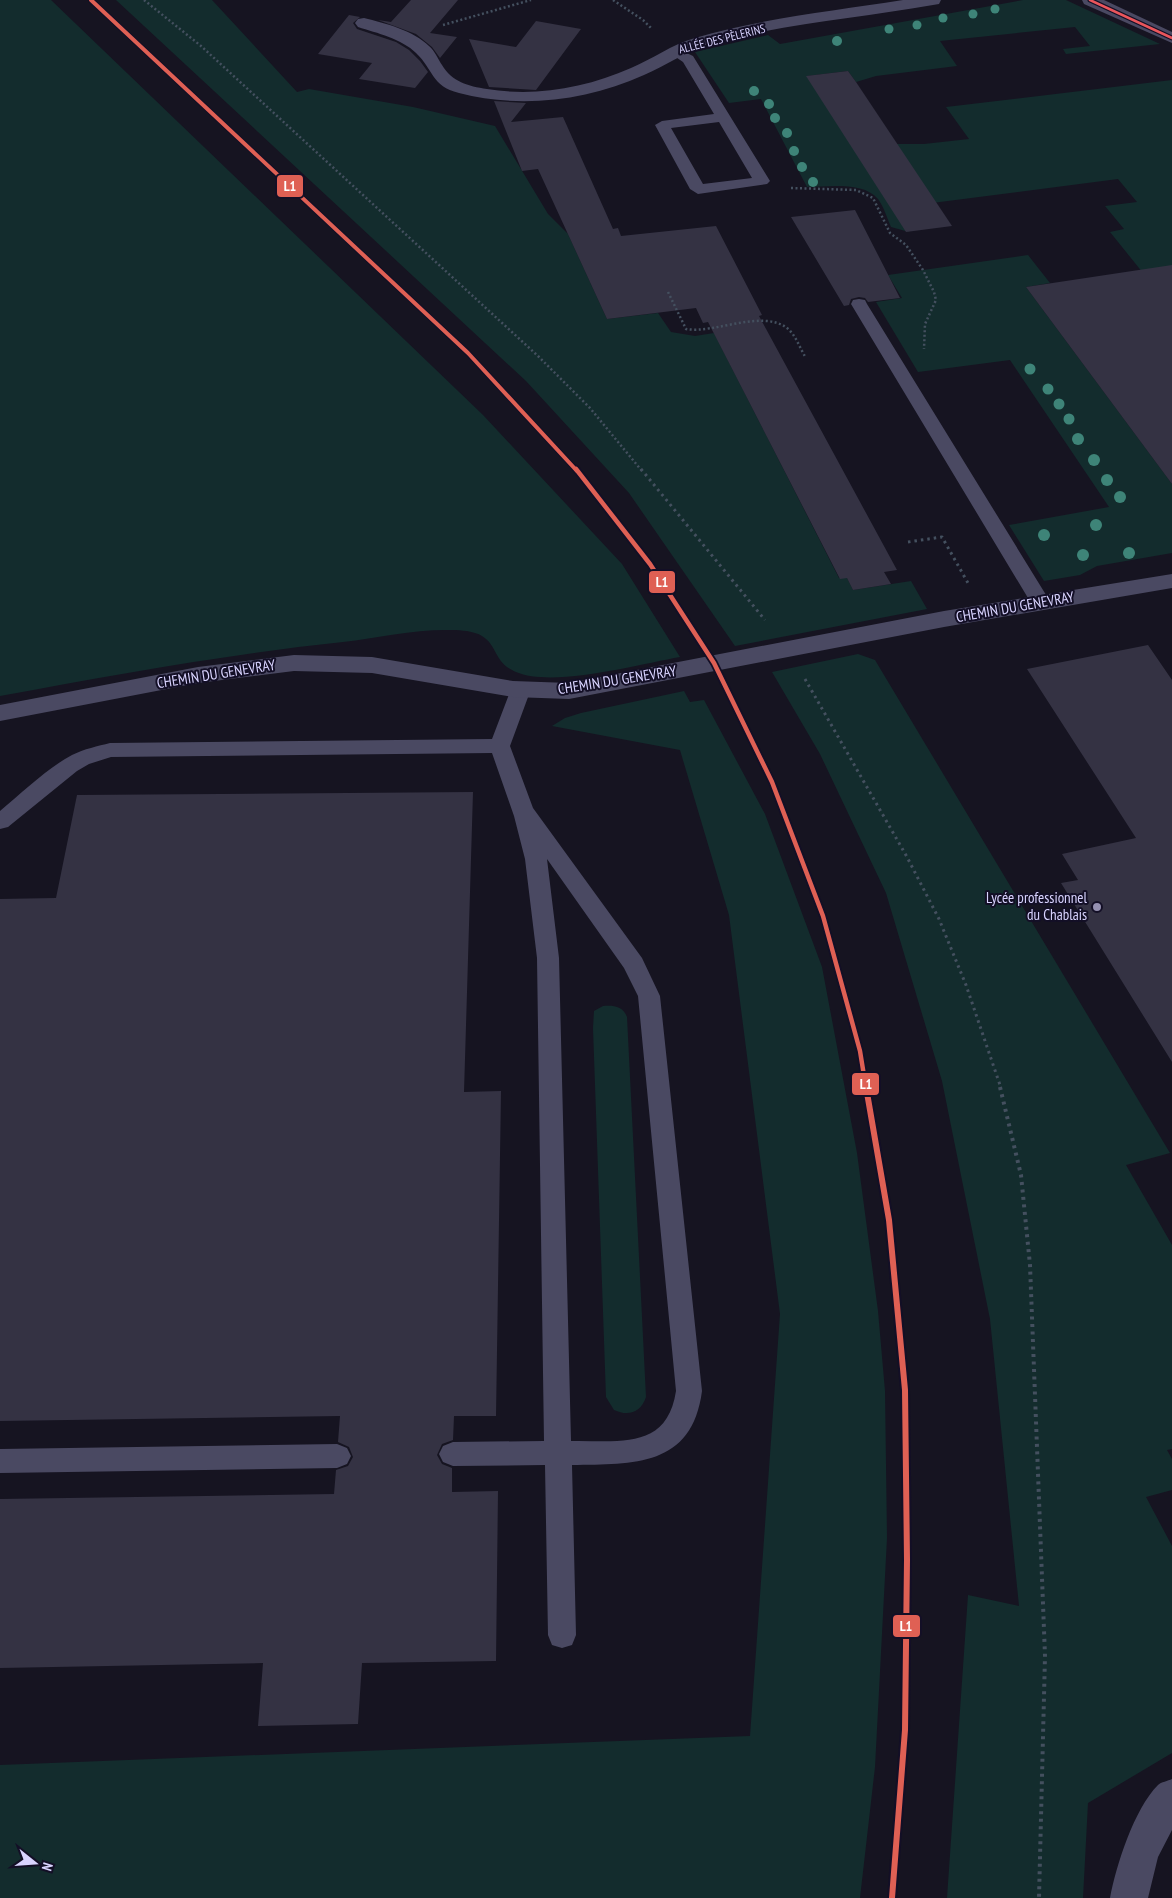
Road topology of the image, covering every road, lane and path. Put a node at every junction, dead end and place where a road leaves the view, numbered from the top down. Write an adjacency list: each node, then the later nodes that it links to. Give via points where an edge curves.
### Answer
1 (144, 0): 20 (path, via 201,46 583,401)
2 (531, 0): 7 (path)
3 (613, 0): 9 (path, via 643,20)
4 (933, 0): 9 (street, ALLÉE DES PÈLERINS, via 763,28)
5 (1090, 0): 8 (street)
6 (364, 24): 7 (street, ALLÉE DES PÈLERINS)
7 (400, 36): 9 (street, ALLÉE DES PÈLERINS, via 423,50 443,82 465,90 515,97 578,90 637,72)
8 (1172, 38)
9 (674, 51): 10 (lane, via 688,59)
10 (724, 117): 10 (lane, via 762,180 698,189 662,125)
11 (808, 189): 14 (path, via 856,190 873,198 890,233 906,245 924,270 936,300 925,324)
12 (668, 292): 15 (path, via 686,329 697,331 779,323 787,328)
13 (859, 304): 18 (lane)
14 (924, 353)
15 (806, 358)
16 (908, 542): 19 (path, via 942,537)
17 (1172, 581): 18 (street, CHEMIN DU GENEVRAY)
18 (1040, 603): 19 (street, CHEMIN DU GENEVRAY)
19 (985, 612): 20 (street, CHEMIN DU GENEVRAY)
20 (787, 648): 21 (street, CHEMIN DU GENEVRAY, via 583,688); 32 (path, via 854,761 939,919 966,985 1001,1089 1022,1174 1030,1265 1045,1656)
21 (521, 690): 22 (street, CHEMIN DU GENEVRAY, via 379,666 286,663 245,666); 23 (lane)
22 (0, 713)
23 (500, 746): 24 (lane); 25 (lane, via 110,750 70,766)
24 (522, 809): 26 (lane, via 535,858 548,958); 26 (lane, via 634,964 649,996 689,1391 683,1421 661,1443 627,1452)
25 (0, 822)
26 (556, 1453): 27 (lane); 30 (lane)
27 (453, 1454)
28 (337, 1456): 29 (lane)
29 (0, 1461)
30 (562, 1635)
31 (1172, 1797): 33 (street, via 1140,1850)
32 (1039, 1898)
33 (1128, 1898)

